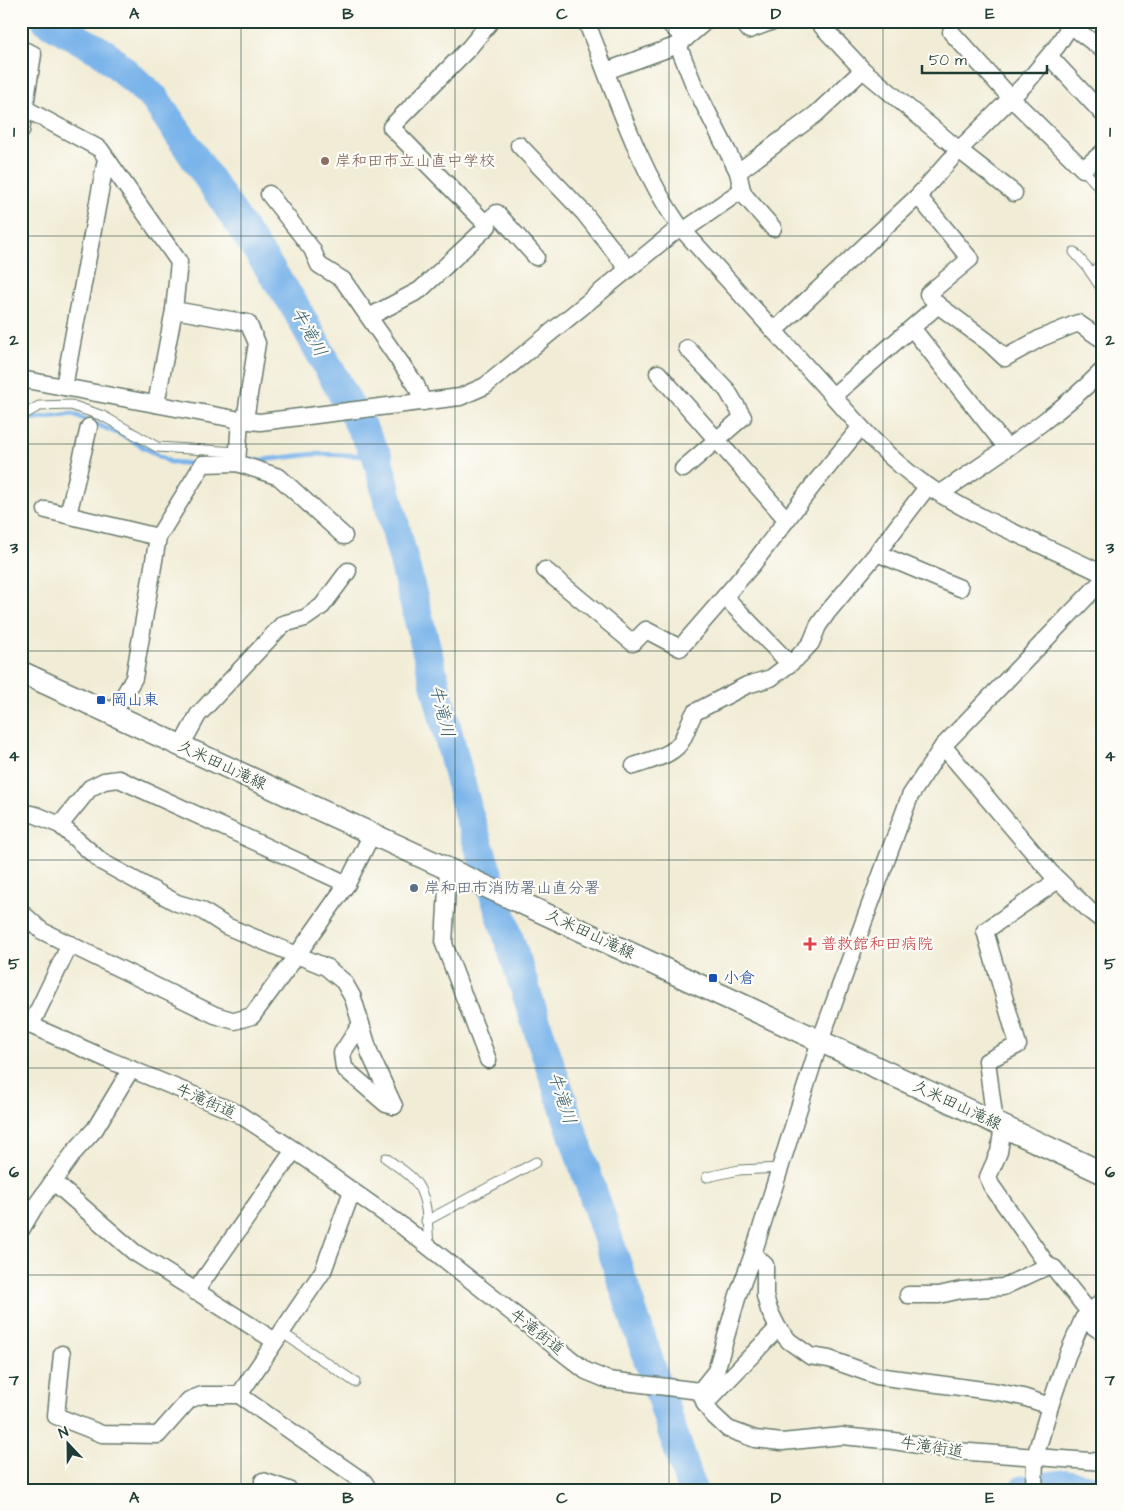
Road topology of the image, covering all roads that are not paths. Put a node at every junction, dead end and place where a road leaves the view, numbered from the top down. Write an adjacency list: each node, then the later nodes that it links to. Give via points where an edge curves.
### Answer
1 (491, 21): 31 (street, via 469,48 391,127)
2 (586, 21): 15 (street)
3 (667, 21): 10 (street)
4 (706, 21): 10 (street)
5 (742, 21): 6 (street, via 749,30)
6 (773, 21)
7 (817, 21): 14 (street)
8 (1068, 24): 12 (street); 13 (street)
9 (951, 32): 16 (street)
10 (682, 42): 15 (street); 25 (street, via 694,85)
11 (21, 48): 17 (street, via 33,54)
12 (1103, 50)
13 (1049, 56): 16 (street); 18 (street)
14 (863, 70): 21 (street); 25 (street, via 816,114)
15 (606, 71): 33 (street, via 643,164 667,209)
16 (1011, 98): 21 (street); 24 (street)
17 (26, 109): 19 (street); 23 (street, via 100,149)
18 (1103, 114)
19 (21, 130)
20 (519, 145): 37 (street, via 584,213)
21 (960, 150): 28 (street); 30 (street)
22 (1103, 152): 24 (street)
23 (106, 159): 41 (street, via 179,262); 50 (street)
24 (1083, 169): 27 (lane)
25 (738, 172): 26 (street)
26 (742, 190): 32 (street); 33 (street)
27 (1103, 192)
28 (1014, 193)
29 (268, 194): 42 (street, via 312,249 319,265 343,280)
30 (918, 196): 40 (street, via 970,260 928,294); 44 (street)
31 (485, 223): 35 (street, via 497,213); 42 (street, via 488,226 420,290)
32 (773, 228)
33 (682, 229): 37 (street); 44 (street)
34 (1074, 252): 38 (lane)
35 (536, 257)
36 (1103, 263): 38 (lane)
37 (628, 269): 52 (street, via 485,386 460,397)
38 (1091, 273): 39 (lane)
39 (1103, 291)
40 (938, 305): 43 (street); 45 (street, via 1005,358 1078,323)
41 (174, 310): 53 (street); 55 (street, via 248,323 257,343)
42 (369, 317): 52 (street, via 416,385)
43 (912, 328): 51 (street); 59 (street)
44 (774, 331): 51 (street)
45 (1103, 340)
46 (687, 348): 58 (street, via 727,390 743,417)
47 (1103, 370): 59 (street)
48 (658, 374): 58 (street)
49 (21, 379): 50 (street)
50 (64, 387): 53 (street)
51 (833, 396): 57 (street)
52 (424, 402): 55 (street, via 260,422)
53 (156, 404): 55 (street)
54 (21, 416): 60 (lane, via 39,406 71,405 102,416 157,447)
55 (242, 420): 60 (street)
56 (89, 426): 64 (street)
57 (860, 428): 62 (street); 65 (street)
58 (716, 440): 61 (street); 65 (street)
59 (1007, 448): 62 (street)
60 (238, 457): 66 (street, via 203,464); 67 (street, via 278,477)
61 (683, 469)
62 (935, 490): 68 (street); 71 (street, via 988,522)
63 (46, 510): 64 (street)
64 (68, 515): 66 (street)
65 (787, 520): 73 (street)
66 (158, 536): 76 (street, via 134,678)
67 (344, 536)
68 (877, 553): 72 (street); 74 (street, via 827,613 811,643)
69 (545, 570): 73 (street, via 633,643 646,630 680,648)
70 (348, 571): 77 (street, via 322,606 305,618 283,624 198,715)
71 (1101, 572): 78 (street)
72 (960, 588)
73 (725, 597): 74 (street)
74 (790, 664): 79 (street, via 771,678 747,685 695,712 680,744 668,754)
75 (21, 672): 76 (street, 久米田山滝線)
76 (113, 714): 77 (street, 久米田山滝線)
77 (181, 746): 82 (street, 久米田山滝線)
78 (943, 746): 84 (street); 92 (street, via 910,796)
79 (634, 766)
80 (21, 812): 81 (street)
81 (60, 825): 85 (street, via 90,788 104,781 119,779); 89 (street, via 102,862 177,903 201,910 226,926)
82 (372, 834): 83 (street, 久米田山滝線); 85 (street)
83 (451, 871): 92 (street, 久米田山滝線); 93 (street, via 444,944)
84 (1058, 880): 87 (street); 95 (street, via 985,931 1018,1046 987,1060)
85 (347, 884): 89 (street)
86 (21, 912): 88 (street, via 42,931)
87 (1103, 921)
88 (70, 944): 89 (street, via 215,1015 235,1021 252,1016); 90 (street)
89 (297, 955): 91 (street, via 326,967 344,982)
90 (26, 1023): 94 (street, 牛滝街道)
91 (361, 1024)
92 (820, 1041): 95 (street, 久米田山滝線); 99 (street)
93 (488, 1060)
94 (130, 1069): 96 (street, 牛滝街道, via 237,1113); 102 (street, via 95,1129)
95 (999, 1124): 100 (street, 久米田山滝線); 108 (street, via 999,1152 988,1177 991,1186)
96 (294, 1150): 103 (street, 牛滝街道); 109 (street)
97 (386, 1158): 104 (lane, via 414,1179 420,1188 425,1201)
98 (536, 1162): 104 (lane)
99 (780, 1168): 101 (lane); 107 (street)
100 (1103, 1173)
101 (707, 1176)
102 (54, 1182): 105 (street); 109 (street, via 134,1252)
103 (352, 1191): 106 (street, 牛滝街道); 115 (street, via 324,1271)
104 (426, 1221): 106 (lane)
105 (21, 1230)
106 (429, 1247): 119 (street, 牛滝街道, via 586,1371 608,1380)
107 (753, 1254): 113 (street, via 765,1265 765,1296); 119 (street, via 716,1371)
108 (1048, 1266): 110 (street, via 1003,1287 938,1295); 112 (street, via 1054,1268)
109 (195, 1292): 115 (street)
110 (908, 1295)
111 (1103, 1300): 112 (street)
112 (1086, 1316): 114 (street); 120 (street, via 1067,1356)
113 (778, 1328): 119 (street); 120 (street, via 789,1341 810,1356 829,1359 877,1376 998,1392)
114 (1103, 1333)
115 (278, 1336): 117 (lane); 118 (street)
116 (62, 1354): 118 (street, via 56,1416 102,1434 158,1435 189,1400 202,1395)
117 (355, 1382)
118 (239, 1395): 124 (street)
119 (699, 1395): 121 (street, 牛滝街道, via 728,1429 755,1439 782,1442 842,1436)
120 (1050, 1406): 121 (street)
121 (1035, 1461): 122 (street, 牛滝街道); 126 (street)
122 (1103, 1462)
123 (263, 1481): 125 (street)
124 (369, 1487)
125 (289, 1490)
126 (1034, 1490)

